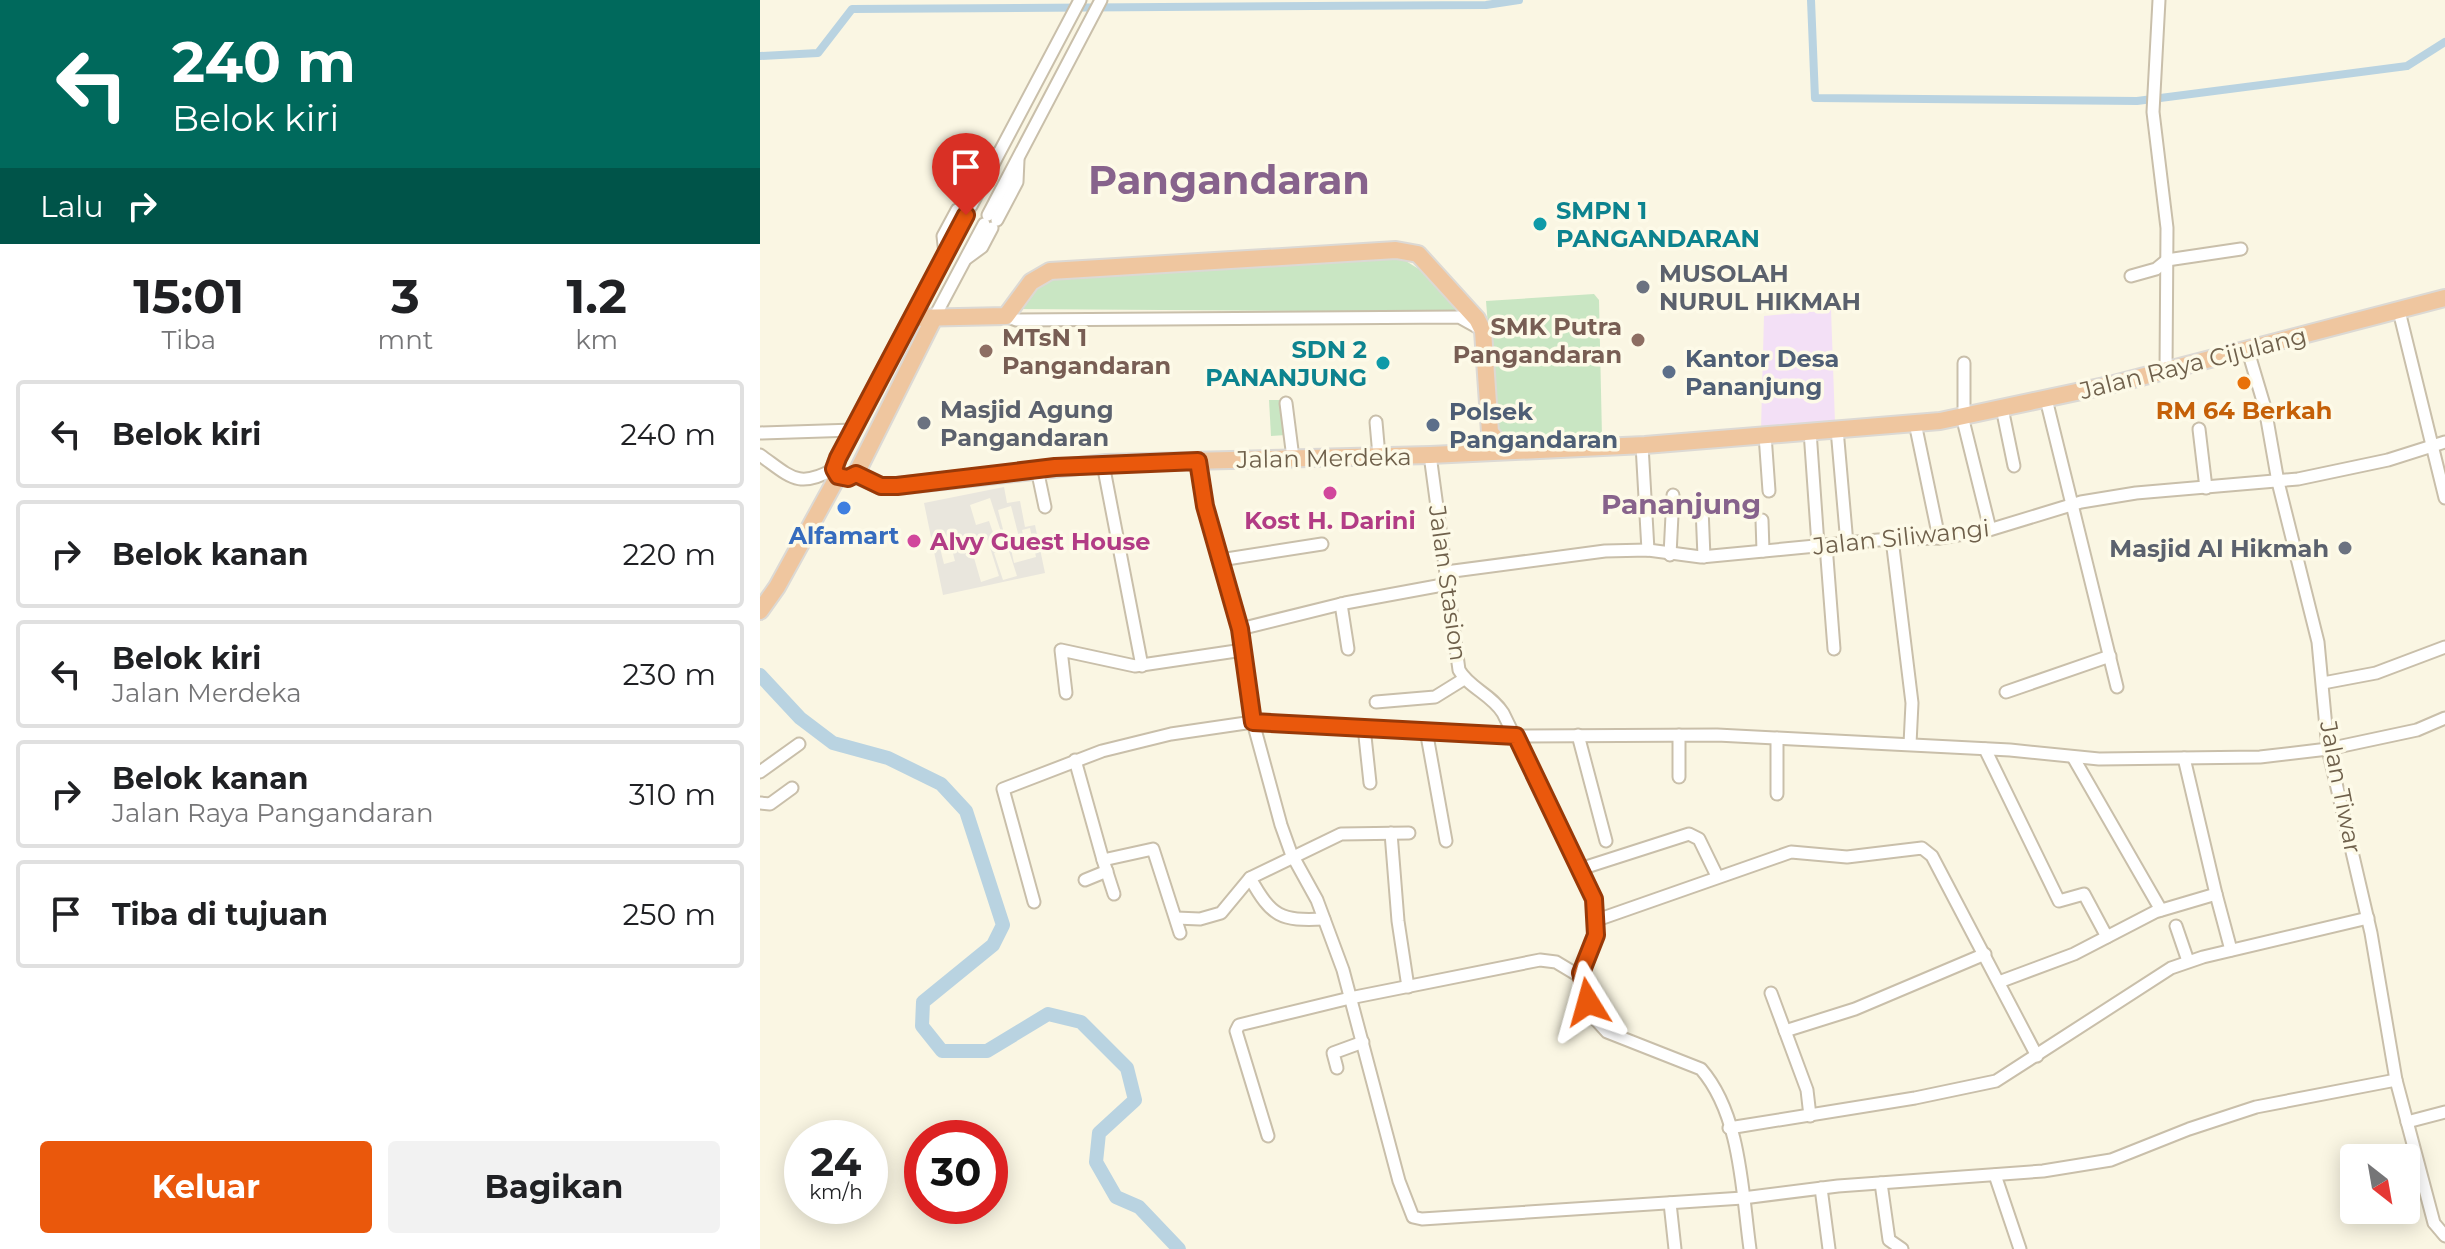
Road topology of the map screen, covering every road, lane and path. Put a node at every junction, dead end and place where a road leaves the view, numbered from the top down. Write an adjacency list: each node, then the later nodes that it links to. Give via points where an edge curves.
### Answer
1 (1080, 0): 10 (street, via 1000,151 984,164 964,208 943,236 945,254)
2 (2159, 0): 5 (street, via 2153,112)
3 (1101, 1): 11 (street, via 1018,160 1017,182 990,222 980,249 965,259)
4 (2241, 249): 5 (street)
5 (2167, 260): 6 (street); 15 (street)
6 (2131, 276)
7 (2445, 298): 8 (highway, Jalan Raya Cijulang)
8 (2399, 311): 13 (highway, Jalan Raya Cijulang); 32 (street)
9 (1006, 316): 11 (highway); 12 (street, via 1459,317); 12 (highway, via 1031,282 1050,271 1396,250 1418,254 1427,262)
10 (912, 318): 11 (highway); 25 (highway)
11 (934, 318): 43 (highway)
12 (1483, 331): 27 (highway)
13 (2248, 351): 15 (highway, Jalan Raya Cijulang); 44 (street, Jalan Tiwar)
14 (1964, 363): 19 (street)
15 (2166, 372): 16 (highway, Jalan Raya Cijulang)
16 (2046, 399): 18 (highway, Jalan Raya Cijulang); 49 (street)
17 (1286, 403): 38 (street)
18 (2002, 408): 19 (highway, Jalan Raya Cijulang); 41 (street)
19 (1963, 416): 20 (highway, Jalan Raya Cijulang); 53 (street)
20 (1940, 421): 22 (highway, Jalan Merdeka)
21 (1376, 422): 37 (street)
22 (1915, 423): 23 (highway, Jalan Merdeka); 54 (street)
23 (1837, 429): 26 (highway, Jalan Merdeka); 57 (street)
24 (2199, 429): 45 (street)
25 (854, 430): 28 (street); 43 (highway)
26 (1810, 431): 29 (highway, Jalan Merdeka); 58 (street)
27 (1490, 432): 33 (highway); 34 (highway)
28 (760, 433)
29 (1765, 435): 31 (highway, Jalan Merdeka); 46 (street)
30 (2445, 442): 32 (street, Jalan Siliwangi)
31 (1642, 445): 33 (highway, Jalan Merdeka); 59 (street)
32 (2432, 446): 44 (street, Jalan Siliwangi); 48 (street)
33 (1504, 450): 34 (highway, Jalan Merdeka)
34 (1471, 453): 36 (highway, Jalan Merdeka)
35 (760, 455): 43 (street, via 797,480)
36 (1430, 455): 37 (highway, Jalan Merdeka); 64 (street, Jalan Stasion)
37 (1379, 456): 38 (highway, Jalan Merdeka)
38 (1293, 458): 39 (highway, Jalan Merdeka)
39 (1198, 461): 40 (highway, Jalan Merdeka); 63 (street)
40 (1103, 464): 42 (highway, Jalan Merdeka); 73 (street)
41 (2014, 466)
42 (1037, 469): 43 (highway, Jalan Merdeka, via 897,486); 50 (street)
43 (843, 473): 66 (highway)
44 (2278, 482): 45 (street, Jalan Siliwangi); 75 (street, Jalan Tiwar, via 2318,642)
45 (2206, 488): 49 (street, Jalan Siliwangi, via 2136,493)
46 (1769, 491)
47 (1673, 495): 61 (street)
48 (2445, 498)
49 (2070, 506): 53 (street, Jalan Siliwangi); 72 (street, via 2093,576)
50 (1045, 507)
51 (1702, 508): 62 (street)
52 (1762, 520): 60 (street)
53 (1990, 529): 54 (street, Jalan Siliwangi)
54 (1939, 538): 55 (street, Jalan Siliwangi)
55 (1892, 539): 57 (street, Jalan Siliwangi); 89 (street, via 1912,703)
56 (1322, 544): 63 (street)
57 (1847, 544): 58 (street, Jalan Siliwangi)
58 (1822, 545): 60 (street, Jalan Siliwangi); 70 (street)
59 (1648, 550): 61 (street, Jalan Siliwangi); 64 (street, Jalan Siliwangi, via 1591,552)
60 (1763, 551): 62 (street, Jalan Siliwangi)
61 (1670, 555): 62 (street, Jalan Siliwangi)
62 (1704, 557)
63 (1220, 560): 67 (street)
64 (1447, 578): 65 (street, Jalan Siliwangi); 74 (street, Jalan Stasion)
65 (1341, 604): 67 (street, Jalan Siliwangi); 69 (street)
66 (760, 611)
67 (1240, 629): 71 (street)
68 (2445, 647): 75 (street, via 2376,673)
69 (1348, 649)
70 (1834, 649)
71 (1243, 650): 73 (street); 81 (street)
72 (2110, 656): 76 (street); 77 (street)
73 (1142, 666): 78 (street, via 1061,650)
74 (1464, 679): 79 (street, via 1435,697); 86 (street, Jalan Stasion, via 1496,702)
75 (2323, 683): 91 (street, Jalan Tiwar)
76 (2117, 687)
77 (2006, 692)
78 (1066, 693)
79 (1376, 702)
80 (2445, 718): 91 (street, via 2417,730)
81 (1253, 722): 82 (street); 94 (street, via 1171,734); 105 (street)
82 (1364, 727): 83 (street); 97 (street)
83 (1426, 730): 86 (street); 103 (street)
84 (1578, 735): 85 (street); 86 (street); 104 (street)
85 (1679, 735): 87 (street); 96 (street)
86 (1516, 736): 107 (street, Jalan Stasion)
87 (1777, 738): 89 (street); 99 (street)
88 (799, 744): 95 (street)
89 (1910, 744): 90 (street)
90 (1985, 749): 92 (street); 121 (street, via 2059,901 2084,894)
91 (2328, 749): 93 (street); 116 (street, Jalan Tiwar)
92 (2073, 757): 93 (street); 114 (street)
93 (2184, 758): 112 (street)
94 (1075, 760): 106 (street); 113 (street, via 1002,791)
95 (760, 772)
96 (1679, 777)
97 (1370, 783)
98 (792, 788): 100 (street, via 770,804)
99 (1777, 794)
100 (760, 803)
101 (1391, 833): 102 (street); 105 (street, via 1341,834); 127 (street)
102 (1409, 833)
103 (1446, 841)
104 (1606, 841)
105 (1293, 855): 110 (street); 117 (street)
106 (1105, 866): 109 (street); 111 (street); 115 (street, via 1153,849)
107 (1580, 869): 108 (street, via 1689,834 1699,839); 118 (street, Jalan Stasion)
108 (1717, 876): 118 (street); 123 (street, via 1796,851 1847,857 1922,848 1932,856)
109 (1085, 880)
110 (1252, 881): 115 (street, via 1221,913); 117 (street, via 1268,908 1287,919)
111 (1114, 894)
112 (2216, 894): 114 (street); 122 (street)
113 (1034, 902)
114 (2161, 910): 121 (street)
115 (1176, 918): 120 (street)
116 (2368, 918): 122 (street); 134 (street, Jalan Tiwar)
117 (1324, 919): 129 (street)
118 (1597, 920): 125 (street)
119 (2176, 926): 124 (street)
120 (1180, 933)
121 (2107, 937): 126 (street)
122 (2231, 950): 124 (street)
123 (1985, 954): 126 (street); 130 (street, via 1855,1009)
124 (2188, 961): 132 (street, via 2161,973)
125 (1581, 977): 127 (street, via 1545,960); 138 (street, via 1588,1002 1607,1032 1701,1069 1722,1101)
126 (1999, 982): 132 (street)
127 (1408, 987): 129 (street)
128 (1771, 993): 130 (street)
129 (1350, 998): 131 (street); 139 (street, via 1236,1026)
130 (1785, 1031): 136 (street, via 1807,1090)
131 (1363, 1042): 133 (street, via 1333,1053); 144 (street, via 1413,1217)
132 (2037, 1056): 136 (street, via 1986,1083)
133 (1337, 1068)
134 (2396, 1080): 137 (street, Jalan Tiwar); 140 (street, via 2256,1107 2111,1160)
135 (2445, 1112): 137 (street)
136 (1810, 1116): 138 (street)
137 (2407, 1122): 145 (street, Jalan Tiwar, via 2434,1223)
138 (1729, 1128): 143 (street)
139 (1268, 1136)
140 (1995, 1175): 141 (street); 150 (street)
141 (1881, 1183): 142 (street); 149 (street, via 1888,1237)
142 (1821, 1188): 143 (street); 148 (street)
143 (1743, 1198): 144 (street); 147 (street)
144 (1670, 1203): 146 (street)
145 (2445, 1236)
146 (1675, 1249)
147 (1750, 1249)
148 (1829, 1249)
149 (1902, 1249)
150 (2020, 1249)

